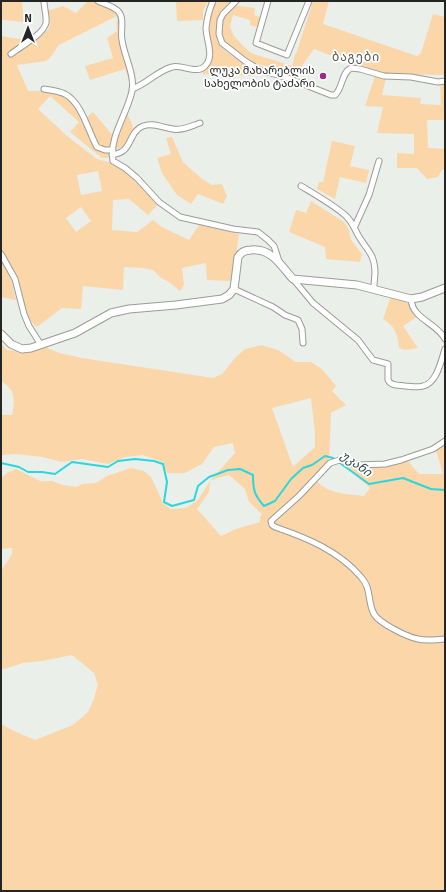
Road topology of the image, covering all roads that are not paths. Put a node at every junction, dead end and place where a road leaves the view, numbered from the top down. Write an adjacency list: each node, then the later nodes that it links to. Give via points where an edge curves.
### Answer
1 (44, 1): 7 (street, via 45,25 36,36)
2 (98, 1): 10 (street, via 118,11 122,17 122,41)
3 (213, 1): 10 (street, via 206,29 209,56 204,67 193,69 174,66 162,70)
4 (236, 1): 8 (street, via 222,14 219,34 222,42 251,66 267,73 288,78 319,92 335,95 351,68 384,76)
5 (268, 1): 6 (street, via 256,43 287,55)
6 (309, 1)
7 (11, 54)
8 (445, 81)
9 (44, 89): 12 (street, via 67,95 86,120 97,146)
10 (132, 90): 12 (street, via 116,131)
11 (200, 123): 12 (street, via 181,130 162,126 142,126 124,150)
12 (113, 152): 17 (street, via 113,161 137,178 159,202 180,217 258,232 274,246)
13 (378, 161): 15 (street, via 369,195)
14 (301, 186): 15 (street, via 346,216)
15 (355, 226): 21 (street, via 374,262)
16 (1, 254): 26 (street, via 15,279 29,326)
17 (279, 262): 18 (street); 20 (street, via 264,251 255,249 240,252)
18 (293, 279): 21 (street, via 357,284); 27 (street, via 313,303 358,340 373,360 388,364 388,380 393,384 412,387 426,385 435,377)
19 (445, 288): 22 (street)
20 (234, 289): 25 (street, via 298,320); 26 (street, via 230,295 222,299 110,313 75,333)
21 (373, 289): 22 (street)
22 (411, 299): 24 (street, via 414,309)
23 (1, 334): 26 (street, via 22,349)
24 (445, 339)
25 (303, 343)
26 (41, 344)
27 (445, 349)
28 (445, 441): 29 (street, via 433,449 385,464 359,465 340,460 330,463 271,521 275,527 301,536 346,562 368,585 374,614 385,626 416,639)
29 (445, 639)

